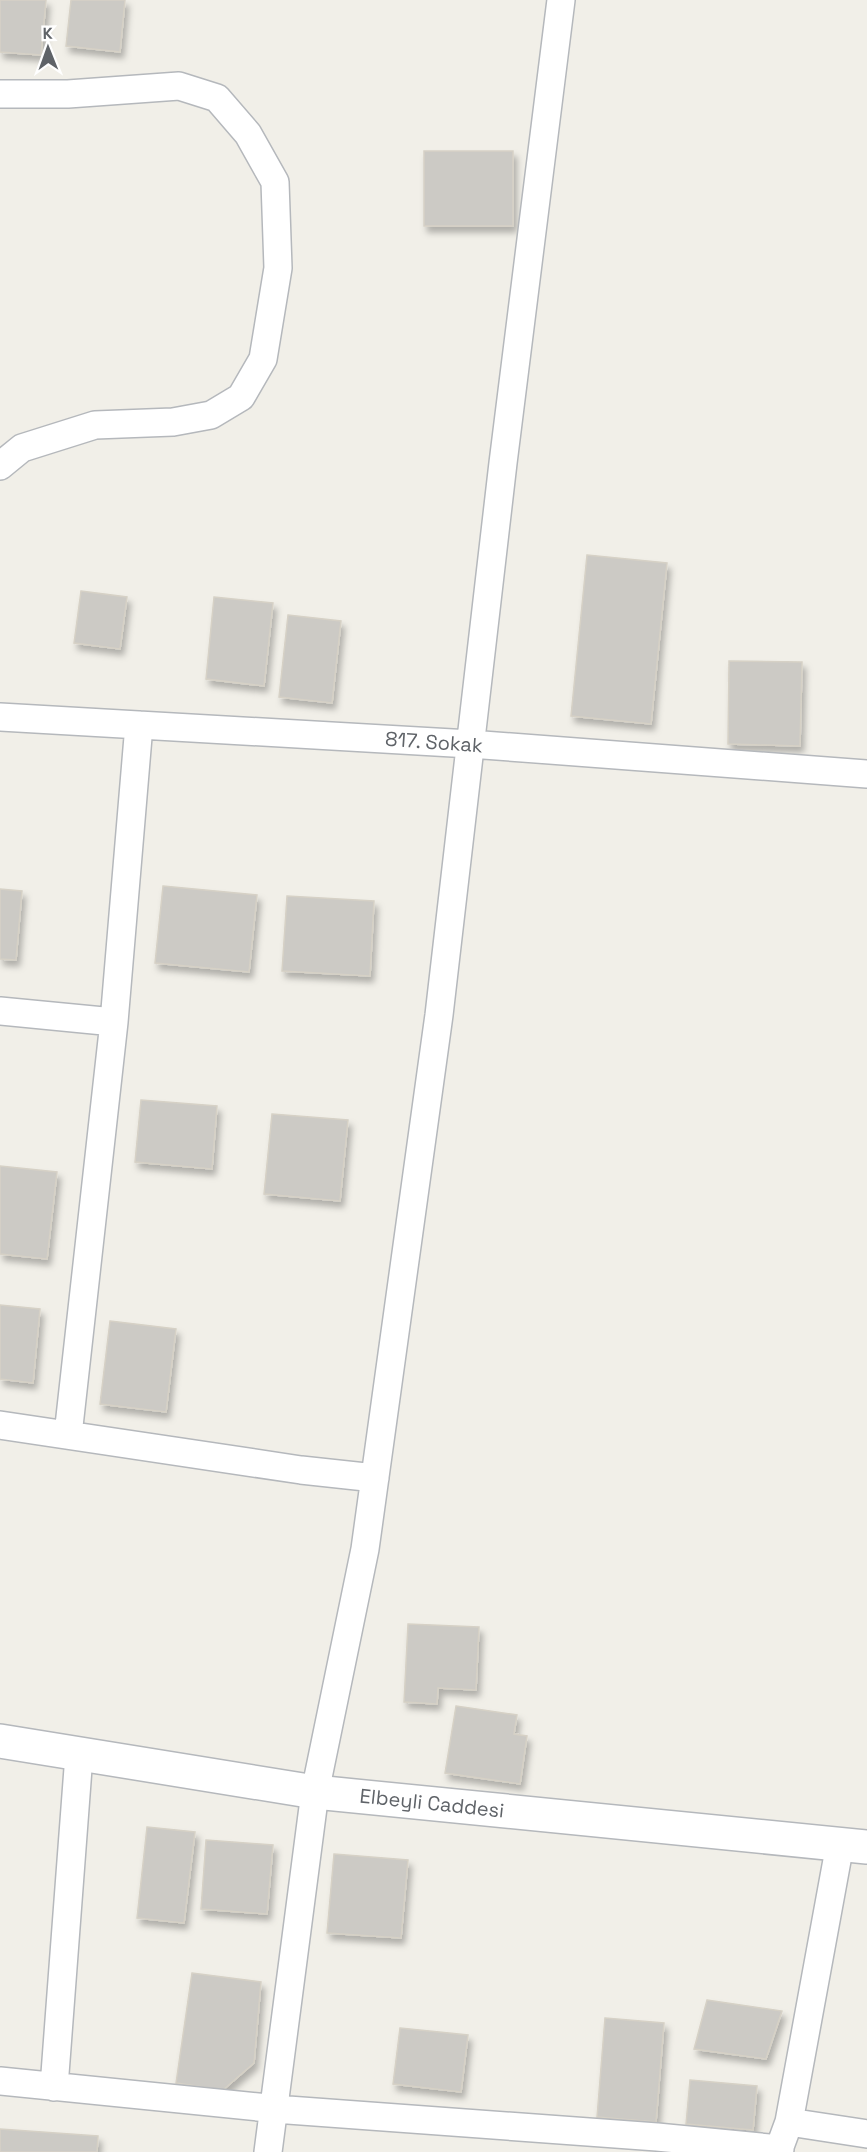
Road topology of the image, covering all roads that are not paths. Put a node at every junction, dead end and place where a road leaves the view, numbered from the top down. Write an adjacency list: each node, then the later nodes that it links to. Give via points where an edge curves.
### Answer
1 (561, 0): 6 (street)
2 (0, 94): 3 (street, via 68,94 179,86 217,98 248,134 275,182 278,268 264,359 241,397 211,415 173,422 95,425 22,448)
3 (0, 466)
4 (0, 717): 5 (street, 817. Sokak)
5 (139, 724): 6 (street, 817. Sokak); 9 (street)
6 (471, 744): 7 (street, 817. Sokak); 12 (street, via 439,1015)
7 (867, 774)
8 (0, 1011): 9 (street)
9 (114, 1022): 11 (street)
10 (0, 1425): 11 (street)
11 (68, 1435): 12 (street)
12 (375, 1478): 15 (street, via 365,1549)
13 (0, 1741): 14 (street, Elbeyli Caddesi)
14 (79, 1755): 15 (street, Elbeyli Caddesi); 18 (street)
15 (315, 1792): 16 (street, Elbeyli Caddesi); 19 (street)
16 (854, 1845): 20 (street)
17 (0, 2081): 18 (street)
18 (54, 2087): 19 (street)
19 (273, 2109): 22 (street, via 657,2137); 23 (street)
20 (789, 2122): 21 (street); 22 (street)
21 (867, 2134)
22 (779, 2150)
23 (268, 2152)

